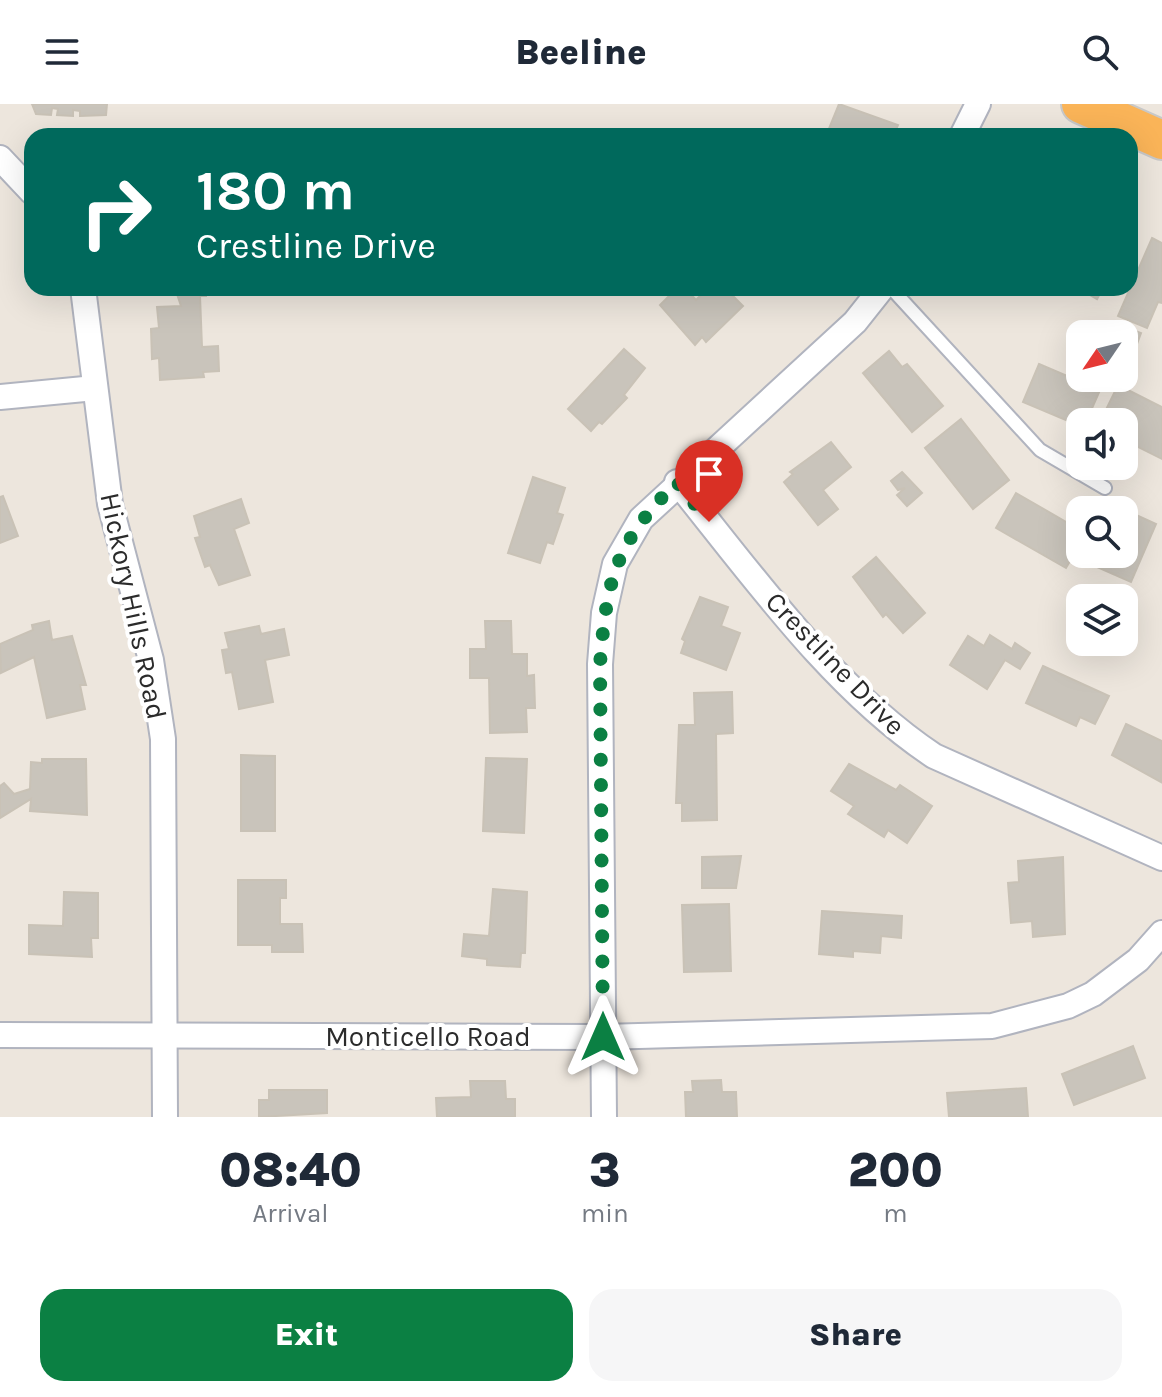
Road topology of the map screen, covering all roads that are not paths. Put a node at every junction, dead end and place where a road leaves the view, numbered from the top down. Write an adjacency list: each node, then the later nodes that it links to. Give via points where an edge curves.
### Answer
1 (978, 104): 3 (street)
2 (1081, 104): 4 (highway)
3 (966, 128)
4 (1135, 128)
5 (1138, 129): 6 (highway)
6 (1162, 140)
7 (0, 158): 8 (street)
8 (24, 184)
9 (84, 296): 12 (street, Hickory Hills Road)
10 (876, 296): 14 (street, via 816,359)
11 (898, 296): 15 (lane, via 1040,450)
12 (95, 388): 13 (street); 19 (street, Hickory Hills Road, via 110,504 151,660 163,739)
13 (0, 397)
14 (677, 482): 16 (street, Crestline Drive, via 823,655 911,741); 20 (street, via 626,541 604,613)
15 (1105, 488)
16 (1162, 858)
17 (1162, 933): 20 (street, Monticello Road, via 1138,960 1093,994 992,1026)
18 (0, 1035): 19 (street, Monticello Road)
19 (166, 1036): 20 (street, Monticello Road); 21 (street, Hickory Hills Road)
20 (603, 1037): 22 (street)
21 (165, 1117)
22 (604, 1117)

